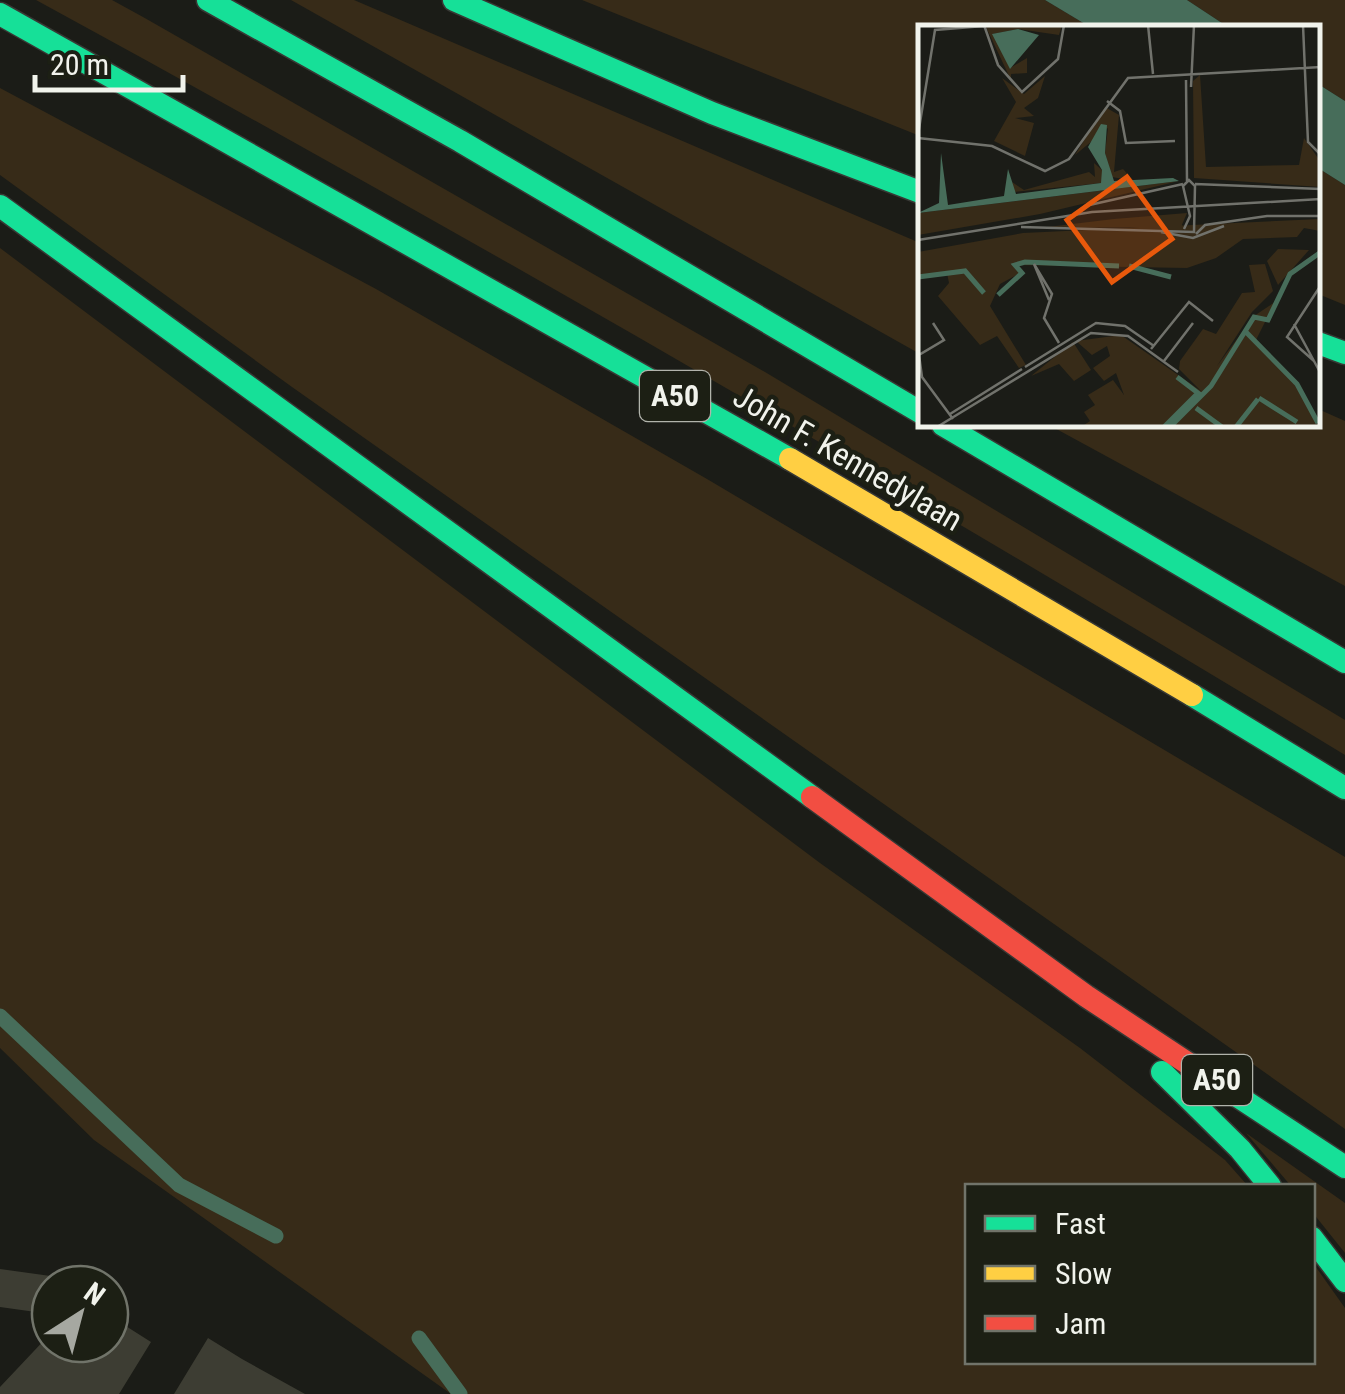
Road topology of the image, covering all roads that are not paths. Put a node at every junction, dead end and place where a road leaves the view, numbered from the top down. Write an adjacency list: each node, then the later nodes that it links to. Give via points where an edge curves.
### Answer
1 (208, 0): 8 (highway, via 460,140)
2 (454, 0): 4 (highway, via 712,113)
3 (0, 14): 11 (highway, John F. Kennedylaan / A50, via 1012,590)
4 (918, 191)
5 (0, 206): 12 (highway, A50)
6 (1320, 344): 7 (highway)
7 (1345, 354)
8 (918, 411)
9 (947, 428): 10 (highway)
10 (1345, 662)
11 (1345, 788)
12 (1086, 996): 13 (highway, A50); 14 (highway, A50)
13 (1345, 1167)
14 (1268, 1184)
15 (1315, 1242): 16 (highway)
16 (1345, 1282)

